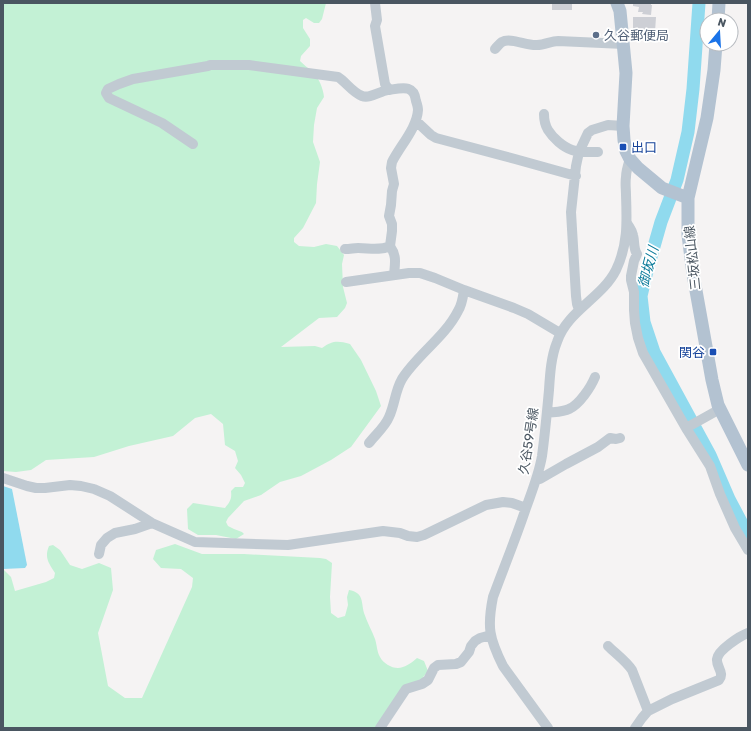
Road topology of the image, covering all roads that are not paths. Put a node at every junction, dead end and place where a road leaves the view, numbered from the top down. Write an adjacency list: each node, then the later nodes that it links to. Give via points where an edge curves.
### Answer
1 (375, 3): 6 (street, via 377,20 374,26 385,84)
2 (617, 3): 3 (main road)
3 (624, 44): 4 (street, via 554,41 545,45 530,45 507,41); 9 (main road, via 626,73)
4 (495, 49)
5 (715, 52): 15 (main road, 三坂松山線, via 707,118)
6 (390, 90): 8 (street, via 407,88 414,92 418,110); 10 (street, via 366,96 357,93 338,77 249,65 210,65 134,80 108,89 106,93 109,98 162,123)
7 (544, 114): 11 (street, via 547,129 553,136 563,145)
8 (416, 121): 14 (street, via 436,138); 17 (street, via 392,162 394,184 389,216 392,224)
9 (623, 126): 11 (street, via 608,125 592,130); 13 (main road, via 626,151)
10 (193, 144)
11 (579, 152): 12 (street); 14 (street)
12 (598, 152)
13 (630, 159): 15 (main road, via 662,188); 16 (street, 久谷59号線, via 626,176)
14 (576, 176): 24 (street, via 571,212)
15 (686, 197): 27 (main road, 三坂松山線, via 693,274 712,380)
16 (627, 224): 20 (street, via 634,236 634,249 637,254); 21 (street, 久谷59号線, via 622,256)
17 (390, 246): 18 (street, via 379,249); 19 (street, via 395,259)
18 (345, 249)
19 (394, 275): 22 (street); 23 (street, via 420,273)
20 (631, 276): 21 (street); 29 (street, via 635,323 643,353)
21 (610, 280): 24 (street, 久谷59号線)
22 (346, 282)
23 (464, 290): 25 (street, via 528,314); 31 (street, via 459,311 401,381 389,416)
24 (579, 310): 25 (street, 久谷59号線)
25 (560, 333): 28 (street, 久谷59号線, via 553,354)
26 (595, 377): 28 (street, via 572,407)
27 (720, 409): 29 (street); 32 (main road, 三坂松山線)
28 (547, 413): 34 (street, 久谷59号線, via 542,457)
29 (687, 427): 37 (street, via 710,466 735,528)
30 (620, 438): 34 (street, via 610,438)
31 (369, 443)
32 (748, 465)
33 (3, 478): 36 (street, via 36,488 70,485 94,489 110,496)
34 (536, 480): 35 (street, 久谷59号線)
35 (526, 508): 36 (street, via 503,502 486,506 417,537 383,532 288,546 195,542); 40 (street, 久谷59号線, via 493,597 490,614)
36 (152, 523): 38 (street, via 106,538)
37 (748, 550)
38 (99, 554)
39 (748, 633): 42 (street, via 717,657 721,678)
40 (491, 635): 43 (street, via 475,641 461,662 438,665 428,680 406,689); 44 (street, 久谷59号線, via 503,666)
41 (608, 646): 42 (street, via 629,665)
42 (648, 711): 45 (street)
43 (380, 728)
44 (548, 728)
45 (635, 728)

